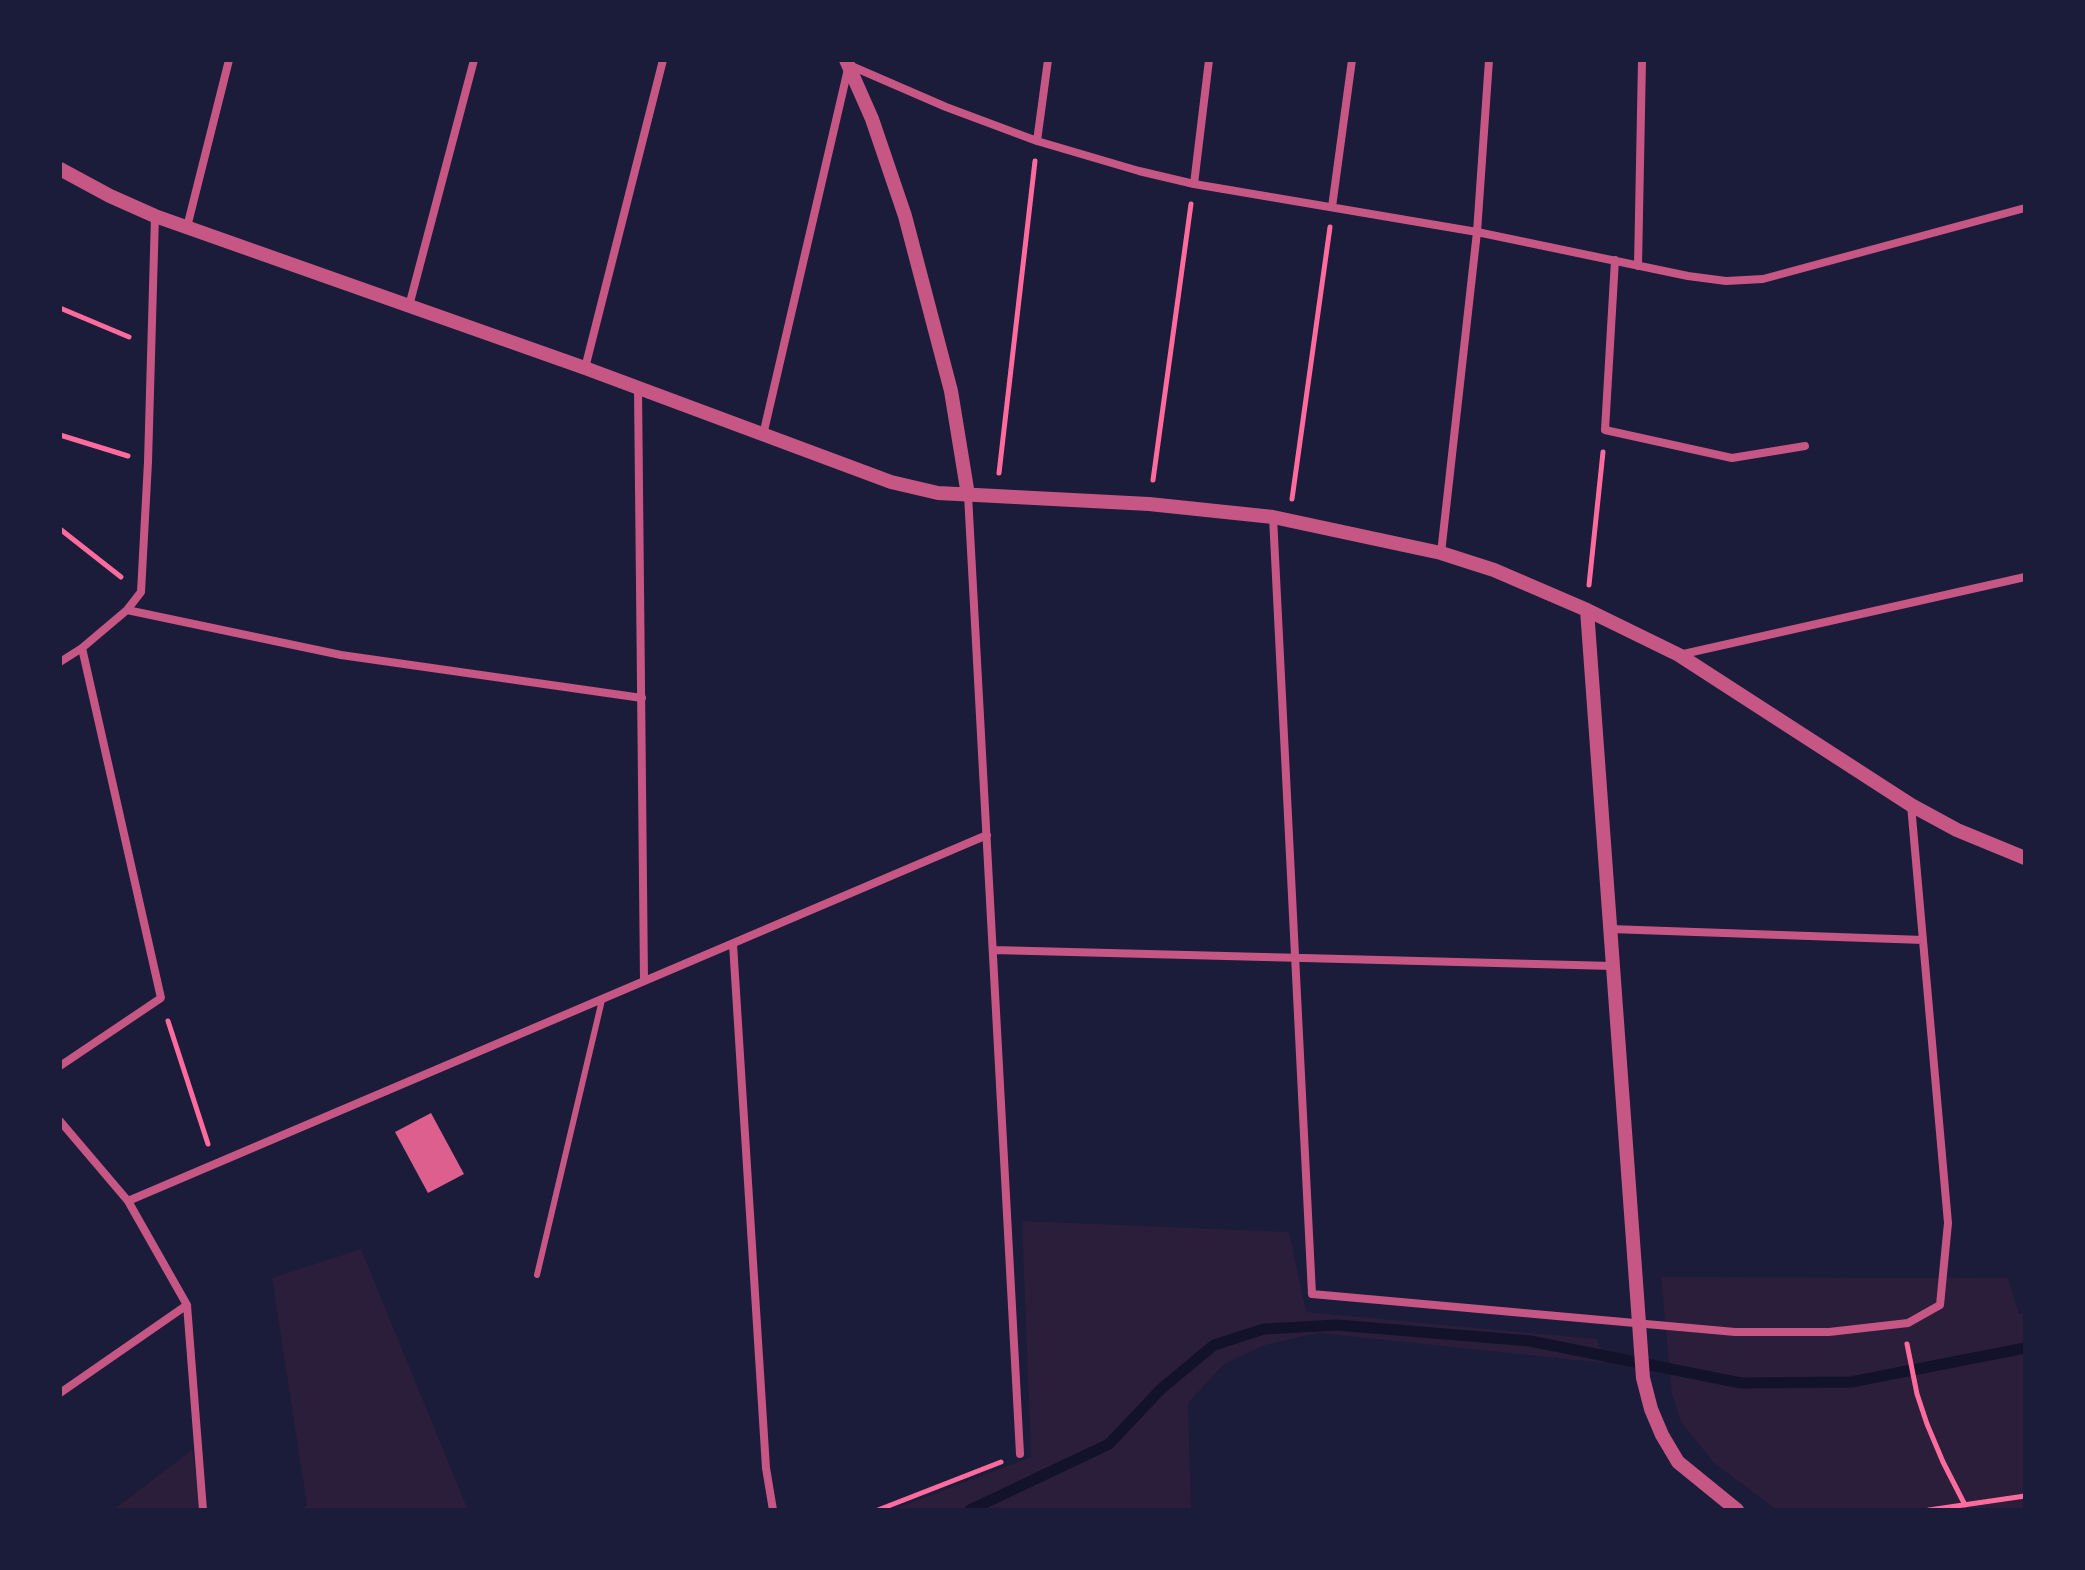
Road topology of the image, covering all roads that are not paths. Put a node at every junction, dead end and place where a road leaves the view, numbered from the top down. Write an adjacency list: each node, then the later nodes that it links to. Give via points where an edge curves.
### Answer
1 (229, 60): 16 (street)
2 (474, 60): 20 (street)
3 (663, 60): 21 (street)
4 (1048, 60): 10 (street)
5 (1209, 60): 12 (street)
6 (1352, 60): 13 (street)
7 (1489, 60): 17 (street)
8 (1642, 60): 19 (street)
9 (848, 62): 10 (street); 23 (street); 25 (street, via 908,229 951,391)
10 (1037, 141): 12 (street)
11 (60, 169): 15 (street)
12 (1194, 184): 13 (street)
13 (1332, 207): 17 (street)
14 (2025, 208): 19 (street, via 1763,279 1726,281)
15 (155, 216): 16 (street); 29 (street, via 141,592)
16 (187, 227): 20 (street)
17 (1477, 232): 18 (street); 27 (street)
18 (1615, 260): 19 (street); 24 (street, via 1605,430 1732,458)
19 (1638, 266)
20 (409, 306): 21 (street)
21 (585, 368): 22 (street)
22 (638, 388): 23 (street); 34 (street)
23 (763, 435): 25 (street, via 891,482)
24 (1805, 446)
25 (968, 495): 26 (street, via 1149,504); 36 (street)
26 (1273, 517): 27 (street); 42 (street)
27 (1441, 553): 30 (street)
28 (2025, 577): 32 (street)
29 (127, 610): 31 (street); 34 (street, via 341,655)
30 (1587, 610): 32 (street); 38 (street)
31 (82, 648): 33 (street); 46 (street, via 161,998)
32 (1679, 655): 35 (street)
33 (60, 662)
34 (642, 698): 44 (street)
35 (1911, 805): 37 (street); 39 (street)
36 (987, 835): 40 (street); 41 (street)
37 (2025, 858)
38 (1610, 929): 39 (street); 43 (street)
39 (1923, 940): 51 (street, via 1948,1223 1940,1305 1908,1323 1829,1332)
40 (733, 944): 44 (street); 55 (street, via 766,1468)
41 (993, 950): 42 (street); 53 (street)
42 (1295, 958): 43 (street); 51 (street, via 1312,1294)
43 (1613, 966): 51 (street)
44 (644, 981): 45 (street)
45 (602, 1000): 48 (street); 49 (lane)
46 (60, 1066)
47 (60, 1121): 48 (street)
48 (128, 1201): 50 (street)
49 (537, 1275)
50 (187, 1305): 52 (street); 54 (street)
51 (1639, 1325): 56 (street, via 1643,1378 1656,1422 1678,1462)
52 (60, 1393)
53 (1020, 1454)
54 (203, 1510)
55 (773, 1510)
56 (1737, 1510)

